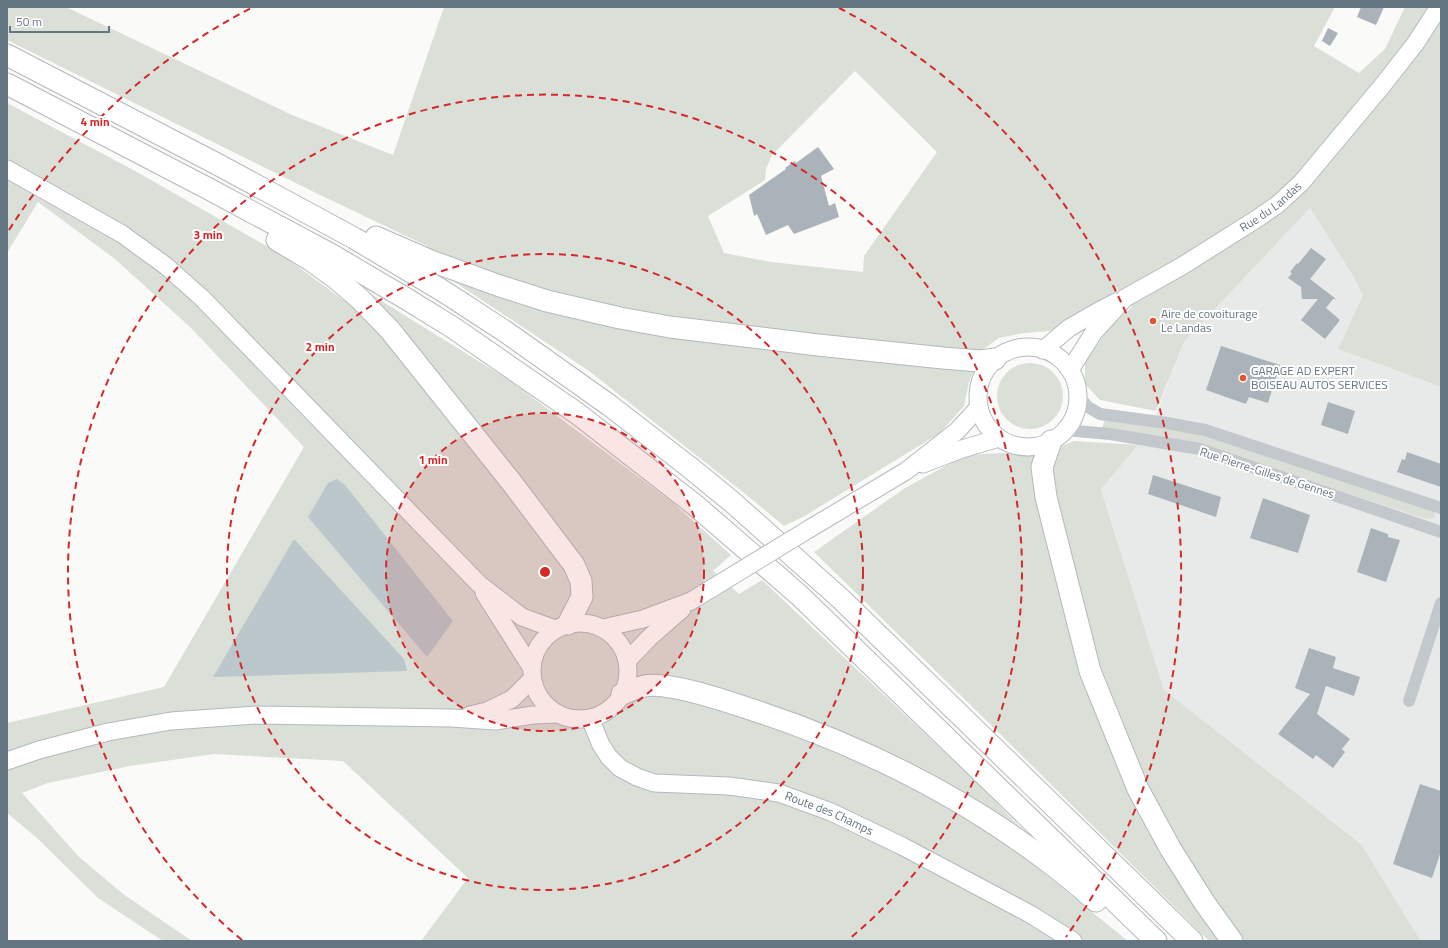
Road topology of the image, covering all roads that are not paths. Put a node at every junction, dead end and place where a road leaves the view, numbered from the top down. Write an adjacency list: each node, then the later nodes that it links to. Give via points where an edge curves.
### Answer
1 (1439, 7): 7 (street, Rue du Landas, via 1382,86 1301,183 1277,205 1255,220)
2 (7, 55): 6 (highway)
3 (7, 84): 5 (highway)
4 (7, 169): 18 (street, via 122,234 166,266 202,298)
5 (207, 188): 21 (highway, via 226,211 298,252 338,280 395,336 574,565 581,581 582,597); 31 (highway, via 332,255 452,327 578,414 662,478 725,530 829,623)
6 (311, 214): 9 (highway, via 336,216 392,245 497,285 547,301 613,316 670,326 826,345 943,358 980,361); 33 (highway, via 396,262 506,332 609,405 731,500 841,599)
7 (1125, 298): 8 (street, via 1069,328); 10 (street, Rue du Landas, via 1094,332)
8 (1043, 350): 9 (street, via 1031,347 1018,348); 10 (street, via 1058,358)
9 (996, 359): 12 (street, via 981,381)
10 (1070, 370): 11 (street)
11 (1078, 395): 13 (street, via 1077,408 1072,420); 16 (street, Rue Pierre-Gilles de Gennes, via 1088,407 1100,414 1205,430)
12 (979, 407): 14 (street, via 983,419); 15 (street, via 957,430)
13 (1058, 436): 14 (street, via 1038,446 1011,444); 17 (street, Rue Pierre-Gilles de Gennes, via 1110,434 1200,450); 34 (highway, via 1042,467 1046,497 1090,671 1138,789 1170,848)
14 (999, 438): 15 (street, via 962,449)
15 (906, 471): 19 (street, bridge)
16 (1441, 508)
17 (1441, 532)
18 (479, 584): 21 (street, via 522,617); 24 (street)
19 (691, 601): 22 (street, via 643,619); 23 (street)
20 (1441, 603): 26 (street)
21 (561, 627): 22 (street, via 580,623); 24 (street, via 543,639 535,652)
22 (603, 628): 23 (street, via 622,648)
23 (627, 661): 25 (street, via 627,678)
24 (532, 673): 27 (street, via 537,693 546,705); 28 (street, via 512,699 487,711)
25 (622, 694): 29 (street, via 614,705); 31 (highway, via 645,686 681,690 807,728 862,752 933,787 990,821 1060,871 1106,910)
26 (1409, 701)
27 (558, 714): 28 (street, via 495,721); 29 (street)
28 (452, 718): 30 (street, via 256,716 171,721 108,732)
29 (590, 718): 32 (street, Route des Champs, via 609,757 620,768 637,777 654,782 729,786 779,793 831,812 1010,903)
30 (7, 761)
31 (1148, 934)
32 (1073, 941)
33 (1192, 941)
34 (1232, 941)

